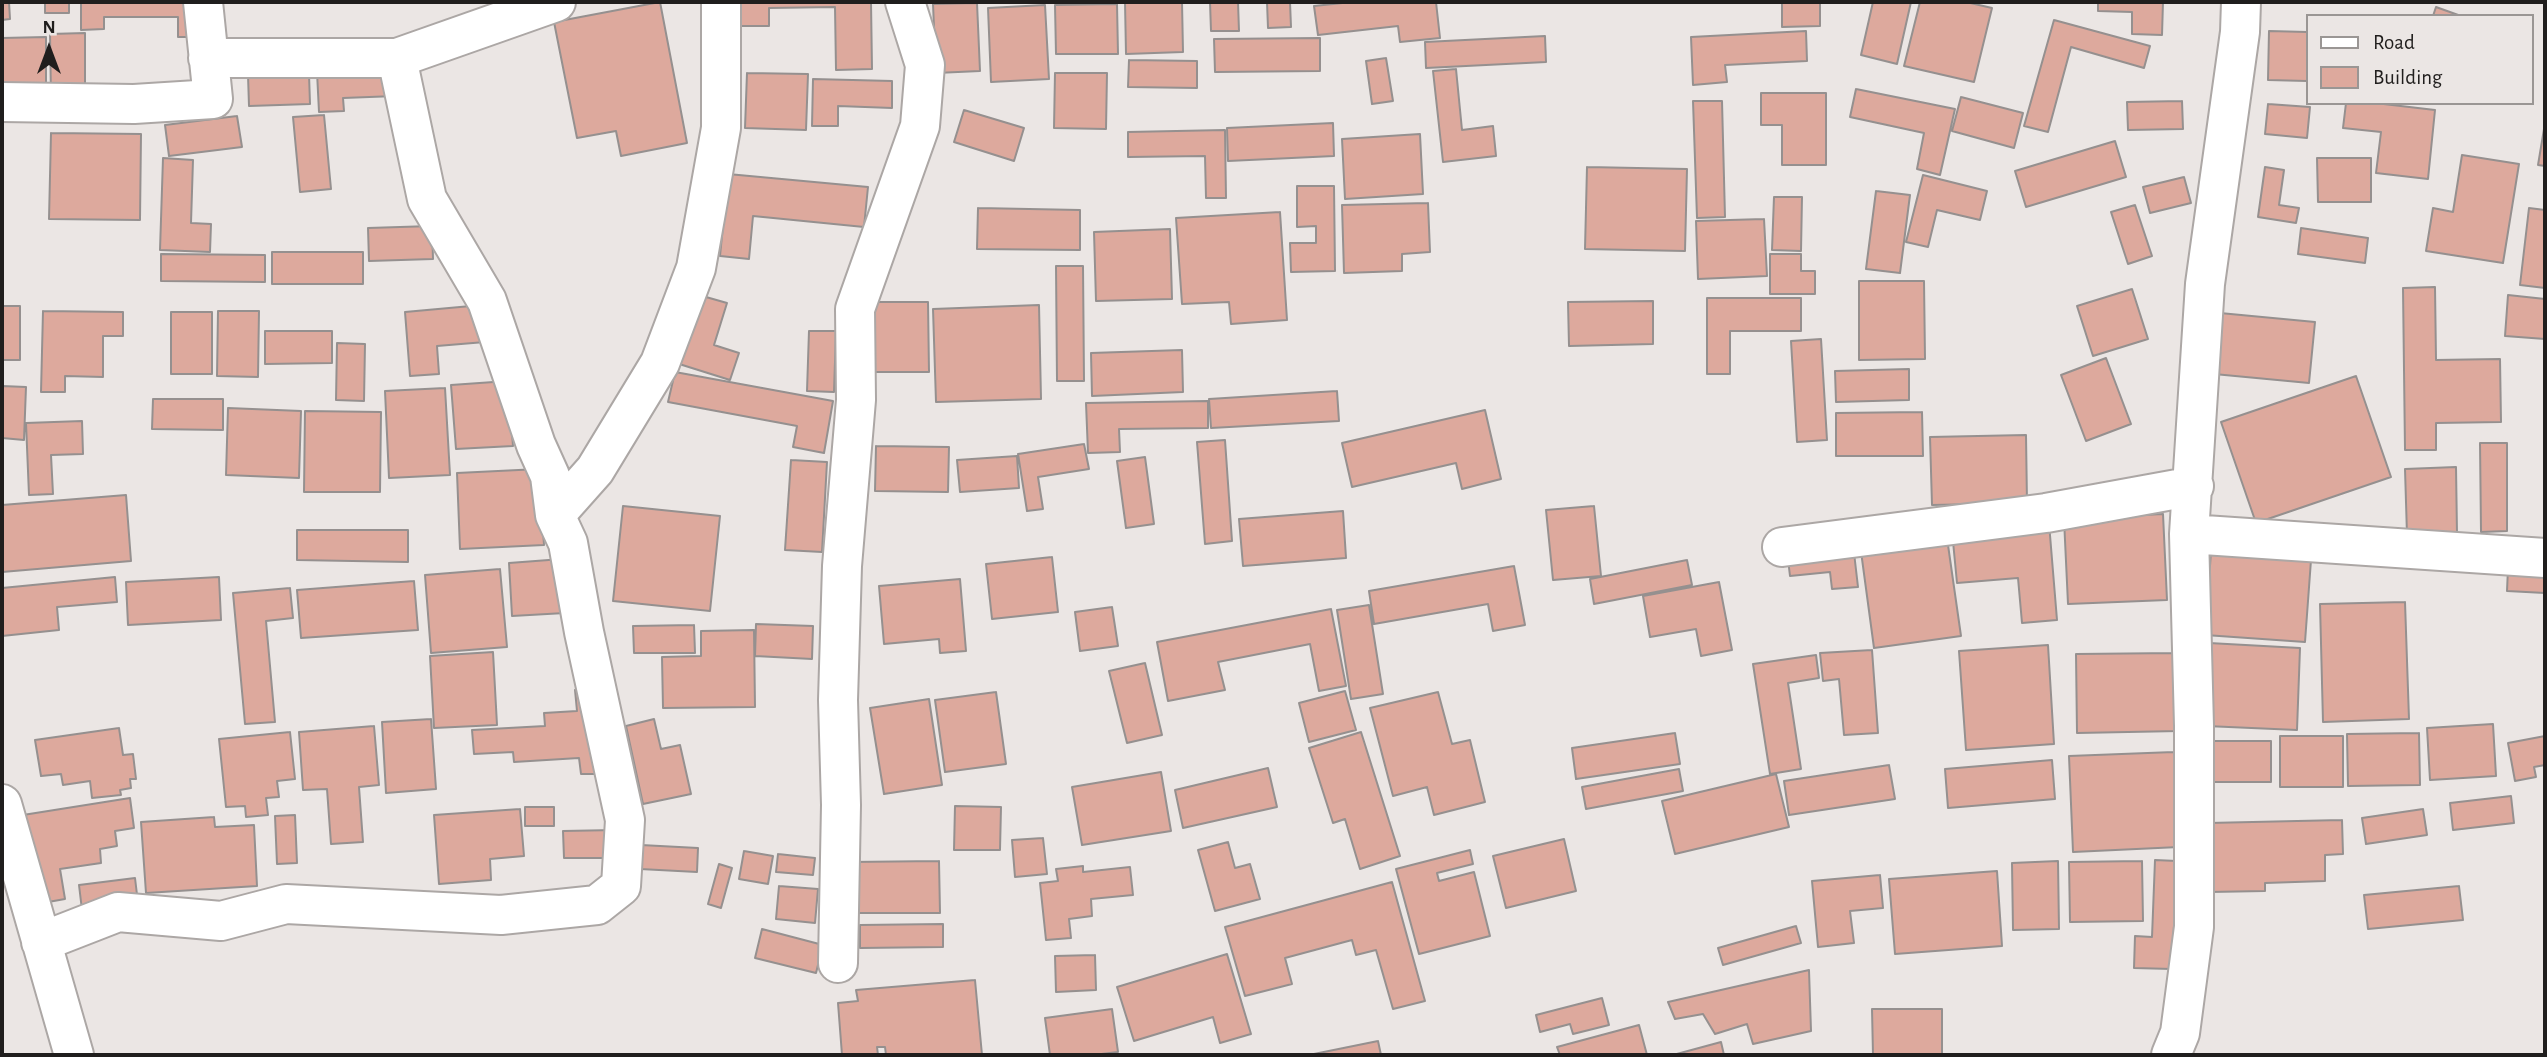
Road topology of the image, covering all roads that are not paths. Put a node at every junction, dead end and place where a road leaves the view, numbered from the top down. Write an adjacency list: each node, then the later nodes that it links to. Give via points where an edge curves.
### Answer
1 (203, 2): 6 (street)
2 (556, 2): 7 (street)
3 (721, 2): 10 (street, via 721,128 696,268 660,363 595,470)
4 (905, 2): 16 (street, via 925,65 920,126 855,309 856,400 842,566 838,700)
5 (2242, 2): 9 (street, via 2205,284)
6 (208, 58): 7 (street); 8 (street, via 213,99 134,104)
7 (397, 58): 10 (street, via 427,200 486,300 550,476)
8 (2, 102)
9 (2194, 486): 11 (street); 12 (street, via 2046,513)
10 (555, 515): 15 (street, via 568,543 625,820 621,886 597,905 501,915 286,904 222,921 118,912)
11 (2189, 534): 13 (street); 18 (street, via 2194,927 2180,1034)
12 (1783, 547)
13 (2545, 558)
14 (2, 804): 15 (street)
15 (41, 942): 17 (street)
16 (838, 963)
17 (74, 1055)
18 (2171, 1055)

